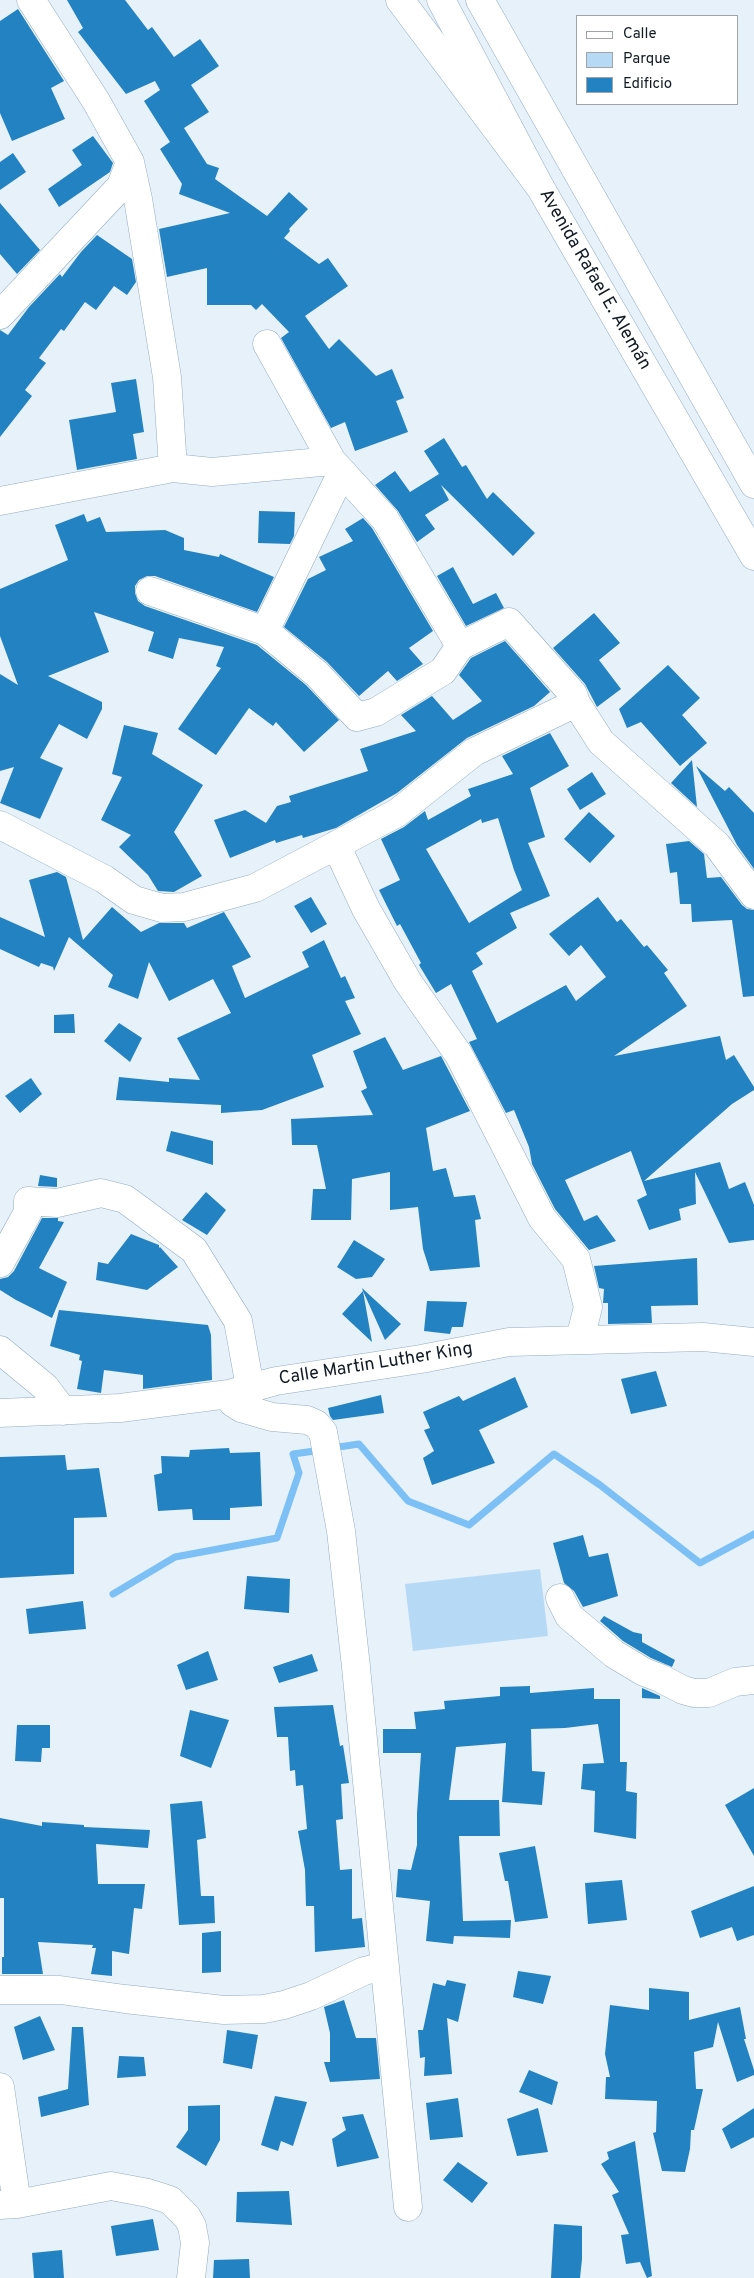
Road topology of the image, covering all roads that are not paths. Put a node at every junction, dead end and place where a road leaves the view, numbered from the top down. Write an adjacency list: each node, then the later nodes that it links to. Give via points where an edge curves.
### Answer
1 (31, 0): 5 (main road, via 96,101)
2 (400, 0): 6 (main road)
3 (441, 0): 6 (main road, Avenida Rafael E. Alemán)
4 (480, 0): 11 (main road)
5 (130, 162): 7 (main road, via 121,186); 10 (main road, via 167,377)
6 (540, 187): 13 (main road, Avenida Rafael E. Alemán)
7 (4, 300)
8 (267, 344): 9 (main road)
9 (337, 466): 10 (main road, via 212,472); 15 (main road); 16 (main road, via 384,519)
10 (173, 468): 12 (main road)
11 (754, 484)
12 (0, 501)
13 (754, 556)
14 (150, 591): 15 (main road)
15 (265, 631): 16 (main road, via 318,674 357,717 376,712 442,671)
16 (460, 646): 17 (main road, via 509,622 573,694)
17 (576, 703): 19 (main road, via 474,752 397,813); 20 (main road, via 601,742 717,845)
18 (0, 824): 19 (main road, via 104,879 134,900 162,908 184,907 255,888)
19 (336, 845): 22 (main road, via 366,909 408,982 459,1055 542,1218 576,1259 588,1308)
20 (754, 895)
21 (0, 1263): 25 (main road, via 28,1212 28,1201 57,1203 101,1193 125,1200 194,1250 238,1321)
22 (580, 1339): 23 (main road, Calle Martin Luther King, via 703,1337); 25 (main road, Calle Martin Luther King, via 509,1342)
23 (754, 1342)
24 (0, 1350): 26 (main road, via 45,1387)
25 (239, 1390): 26 (main road, Calle Martin Luther King, via 120,1408); 30 (main road, via 233,1403 241,1408 272,1417 307,1420 323,1432 341,1531)
26 (62, 1410): 27 (main road, Calle Martin Luther King)
27 (0, 1413)
28 (560, 1598): 29 (main road, via 569,1616 614,1654 683,1690 709,1693 735,1682)
29 (754, 1680)
30 (384, 1966): 31 (main road, via 364,1971 311,1996 264,2009 224,2010 60,1990); 34 (main road)
31 (0, 1990)
32 (0, 2087): 33 (main road)
33 (8, 2205): 35 (main road, via 111,2186 170,2200 192,2226 195,2242)
34 (408, 2207)
35 (191, 2278)

